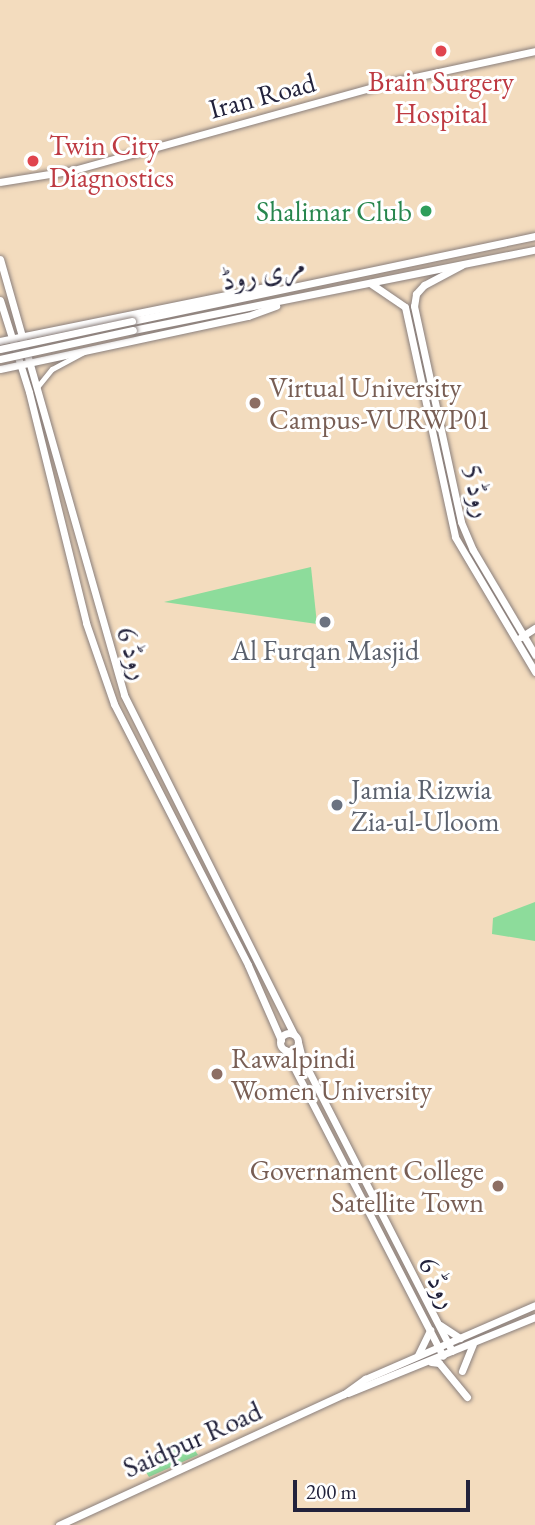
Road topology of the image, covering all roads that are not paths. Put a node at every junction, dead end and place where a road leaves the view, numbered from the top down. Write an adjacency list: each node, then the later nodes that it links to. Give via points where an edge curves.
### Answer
1 (535, 51): 2 (main road, Iran Road, via 392,82 74,170)
2 (0, 182)
3 (535, 236): 8 (main road, مری روڈ)
4 (535, 250): 6 (main road, مری روڈ)
5 (0, 259): 12 (main road, روڈ 6)
6 (462, 265): 7 (main road, مری روڈ); 23 (main road, روڈ 5, via 424,285 414,306 461,522)
7 (370, 283): 10 (main road, مری روڈ); 24 (main road, روڈ 5, via 399,299 409,316 454,537)
8 (282, 290): 11 (main road, via 266,287); 15 (main road, مری روڈ, bridge)
9 (0, 300): 13 (main road, روڈ 6)
10 (283, 302): 16 (main road, via 248,316); 17 (main road, مری روڈ, bridge)
11 (74, 326): 12 (main road); 16 (main road, via 67,332 67,343)
12 (24, 337): 13 (main road); 18 (main road, روڈ 6)
13 (11, 339): 14 (main road); 19 (main road, روڈ 6)
14 (0, 341)
15 (0, 349)
16 (83, 352): 18 (main road); 21 (street, via 52,369)
17 (0, 359)
18 (33, 362): 19 (main road); 21 (main road, روڈ 6)
19 (22, 364): 20 (main road); 28 (main road, روڈ 6, via 86,623 114,704 248,965)
20 (0, 369)
21 (38, 386): 27 (main road, روڈ 6, via 124,695)
22 (535, 628): 23 (main road)
23 (523, 636): 24 (main road); 25 (main road, روڈ 5)
24 (515, 640): 26 (main road, روڈ 5)
25 (535, 654)
26 (535, 672)
27 (296, 1038): 28 (main road, via 286,1034); 29 (main road, via 293,1050); 32 (main road, روڈ 6)
28 (281, 1040): 29 (main road, روڈ 6)
29 (285, 1050): 33 (main road, روڈ 6)
30 (535, 1305): 34 (main road, Saidpur Road)
31 (535, 1317): 35 (main road, Saidpur Road)
32 (434, 1319): 34 (main road); 36 (main road, روڈ 6)
33 (430, 1331): 36 (main road, روڈ 6); 37 (main road)
34 (460, 1338): 36 (main road, Saidpur Road)
35 (476, 1341): 36 (main road, Saidpur Road); 40 (main road, via 467,1350)
36 (446, 1347): 37 (main road, Saidpur Road); 38 (main road, روڈ 6)
37 (418, 1356): 41 (main road, Saidpur Road, via 365,1379)
38 (443, 1356): 39 (main road, Saidpur Road)
39 (430, 1362): 41 (main road, Saidpur Road); 42 (main road, via 439,1363)
40 (462, 1371)
41 (344, 1394): 43 (main road, Saidpur Road)
42 (467, 1397)
43 (59, 1525)

